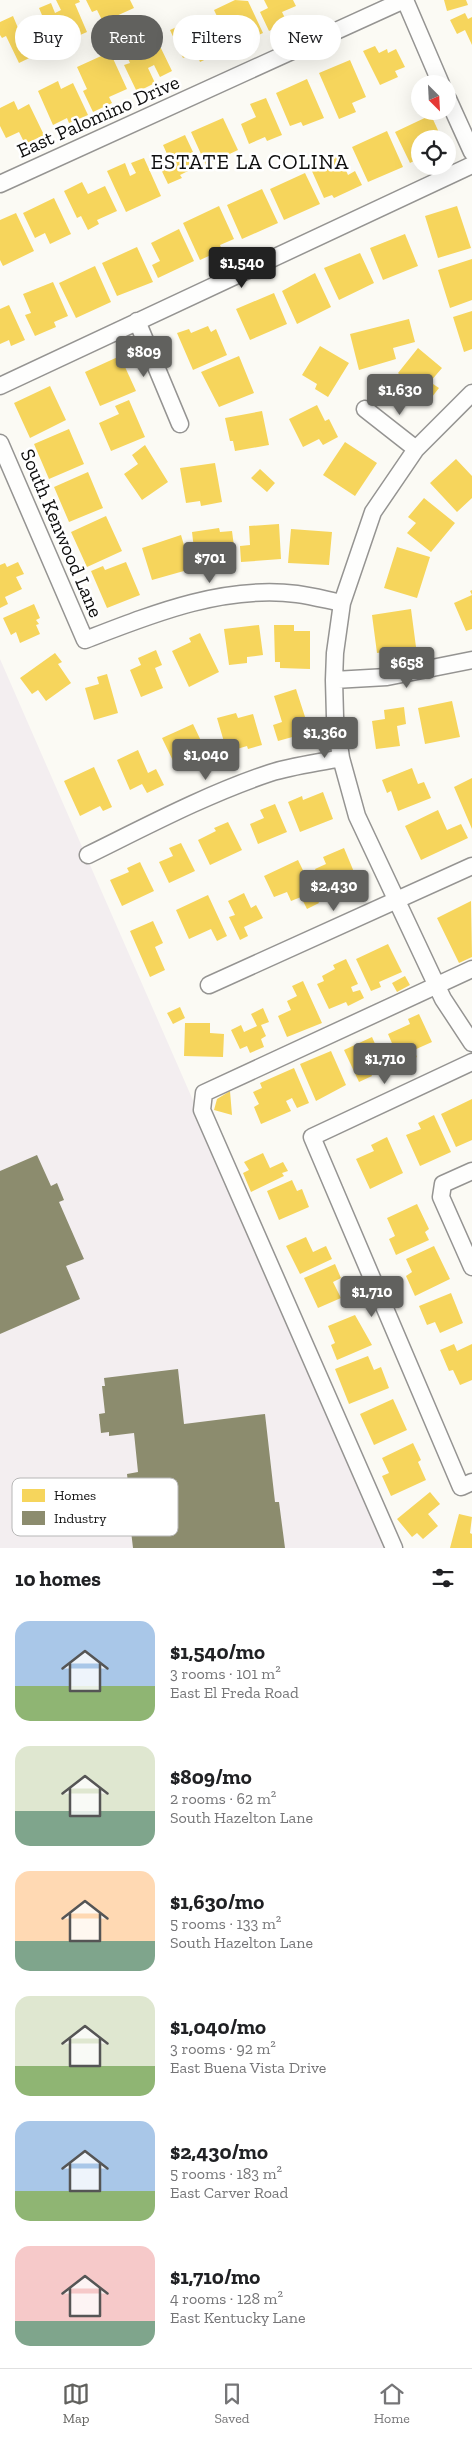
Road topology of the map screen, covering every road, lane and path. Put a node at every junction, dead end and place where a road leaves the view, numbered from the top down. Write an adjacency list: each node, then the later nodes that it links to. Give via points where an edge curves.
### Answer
1 (404, 0): 2 (street); 6 (street, East Palomino Drive)
2 (437, 75)
3 (456, 116): 4 (street)
4 (472, 152)
5 (472, 165): 7 (street)
6 (0, 184)
7 (137, 321): 8 (street); 11 (street)
8 (0, 386)
9 (472, 393): 13 (street)
10 (365, 409): 13 (street)
11 (180, 424)
12 (0, 443): 14 (street, South Kenwood Lane, via 85,640 167,608 236,594 296,594)
13 (416, 448): 14 (street, via 373,512)
14 (342, 602): 16 (street)
15 (472, 660): 16 (street, via 387,678)
16 (334, 680): 17 (street)
17 (341, 758): 18 (street, via 271,773 215,794); 20 (street, via 358,816)
18 (88, 855)
19 (472, 866): 20 (street)
20 (397, 901): 22 (street); 23 (street)
21 (472, 969): 23 (street)
22 (209, 985)
23 (436, 985): 24 (street); 29 (street, via 204,1093 202,1110)
24 (472, 1043)
25 (472, 1062): 28 (street, via 312,1137)
26 (472, 1171): 27 (street, via 444,1184 441,1197)
27 (472, 1267)
28 (466, 1485)
29 (394, 1548)

